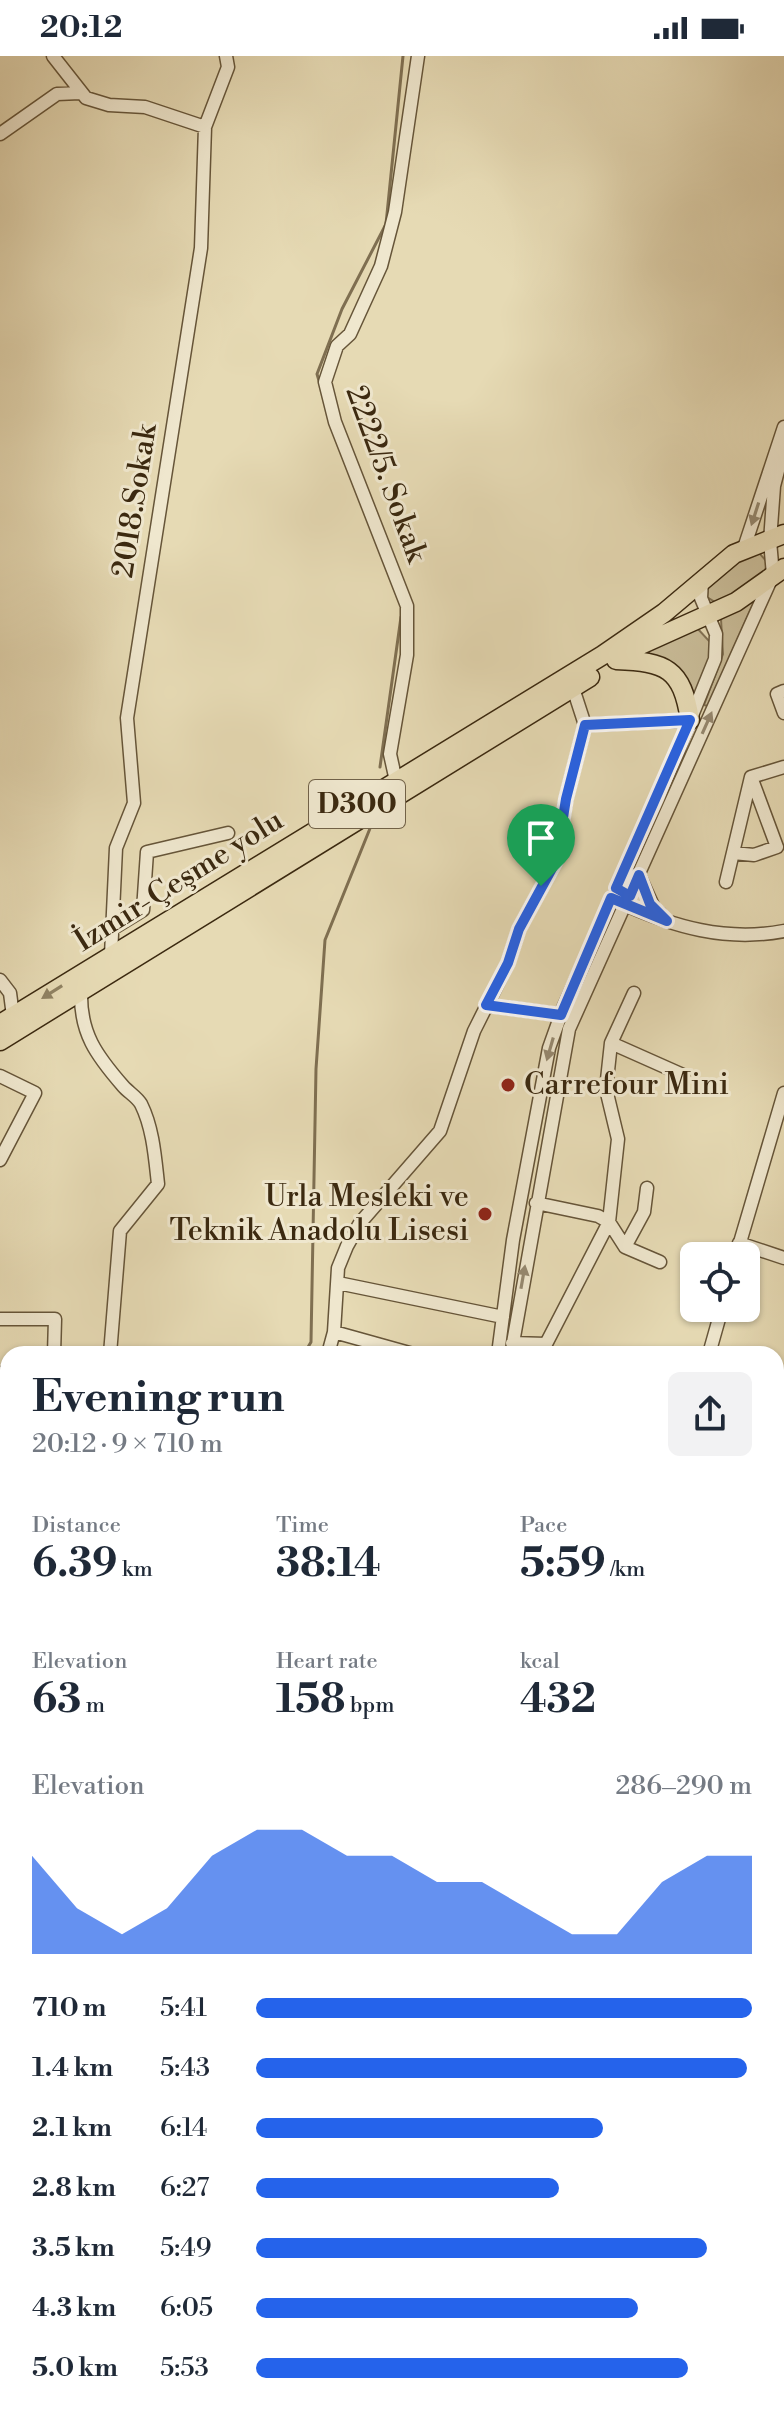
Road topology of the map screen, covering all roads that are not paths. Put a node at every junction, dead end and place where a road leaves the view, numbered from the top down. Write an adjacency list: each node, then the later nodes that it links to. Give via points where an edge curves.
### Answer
1 (53, 56): 4 (street)
2 (226, 56): 5 (street, 2018.Sokak, via 228,67)
3 (418, 56): 22 (street, 2222/5. Sokak, via 395,212 381,266 350,334 337,346 325,382 335,422 407,606 407,655 390,754)
4 (80, 93): 5 (street); 6 (street, via 57,94)
5 (205, 127): 31 (street, 2018.Sokak, via 201,248 127,718 134,803 116,848)
6 (0, 134)
7 (784, 427): 10 (street, one-way to 10)
8 (784, 448): 9 (street, via 772,518)
9 (779, 534): 10 (highway, D300); 11 (street)
10 (744, 548): 12 (highway, D300)
11 (778, 572): 13 (highway, D300, via 757,590); 25 (street, one-way to 11)
12 (707, 574): 13 (street, via 700,592); 22 (highway, İzmir-Çeşme yolu / D300, via 664,613 603,655)
13 (710, 613): 14 (highway, İzmir-Çeşme yolu / D300); 18 (street, via 718,647)
14 (616, 660): 15 (highway, İzmir-Çeşme yolu / D300); 18 (highway, via 671,670 687,699)
15 (573, 688): 19 (street); 35 (highway, İzmir-Çeşme yolu / D300)
16 (781, 692): 17 (street)
17 (784, 713)
18 (690, 720): 19 (street); 27 (street)
19 (585, 725): 37 (street, via 556,861)
20 (784, 767): 21 (street)
21 (751, 777): 24 (street); 24 (street, via 777,847 754,855)
22 (396, 781): 33 (highway, İzmir-Çeşme yolu / D300)
23 (228, 833): 31 (street, via 147,852 143,910)
24 (733, 853): 26 (street)
25 (639, 875): 28 (street); 29 (street)
26 (726, 882)
27 (614, 893): 28 (street); 38 (street)
28 (628, 900): 29 (street); 30 (street); 47 (street, via 569,1029)
29 (655, 910): 30 (street)
30 (667, 921): 32 (street, via 722,935)
31 (112, 929): 33 (street, 2018.Sokak)
32 (784, 931)
33 (111, 955): 39 (highway, İzmir-Çeşme yolu / D300, one-way to 39)
34 (0, 980): 39 (street, via 10,993)
35 (81, 992): 40 (highway, İzmir-Çeşme yolu / D300); 60 (street, via 86,1037 140,1101 158,1184 120,1231)
36 (634, 993): 41 (street)
37 (486, 1005): 38 (street); 54 (street, via 440,1131 360,1223 338,1268)
38 (561, 1015): 55 (street, one-way to 55, via 538,1103)
39 (7, 1020)
40 (0, 1041)
41 (611, 1043): 42 (street); 48 (street, via 606,1089 618,1139)
42 (683, 1075)
43 (0, 1076): 45 (street, via 35,1093)
44 (784, 1093): 49 (street)
45 (0, 1160)
46 (647, 1188): 50 (street, via 644,1212)
47 (536, 1203): 48 (street); 64 (street, one-way to 47)
48 (609, 1222): 50 (street); 65 (street, via 546,1344)
49 (740, 1242)
50 (625, 1247): 53 (street)
51 (760, 1254): 52 (street)
52 (784, 1258)
53 (660, 1262)
54 (338, 1283): 55 (street); 58 (street)
55 (503, 1317): 63 (street)
56 (0, 1319): 59 (street, via 55,1319)
57 (718, 1322): 66 (street)
58 (334, 1332): 61 (street); 62 (street)
59 (54, 1346)
60 (111, 1346)
61 (330, 1346)
62 (384, 1346)
63 (499, 1346)
64 (512, 1346)
65 (529, 1346)
66 (711, 1346)

